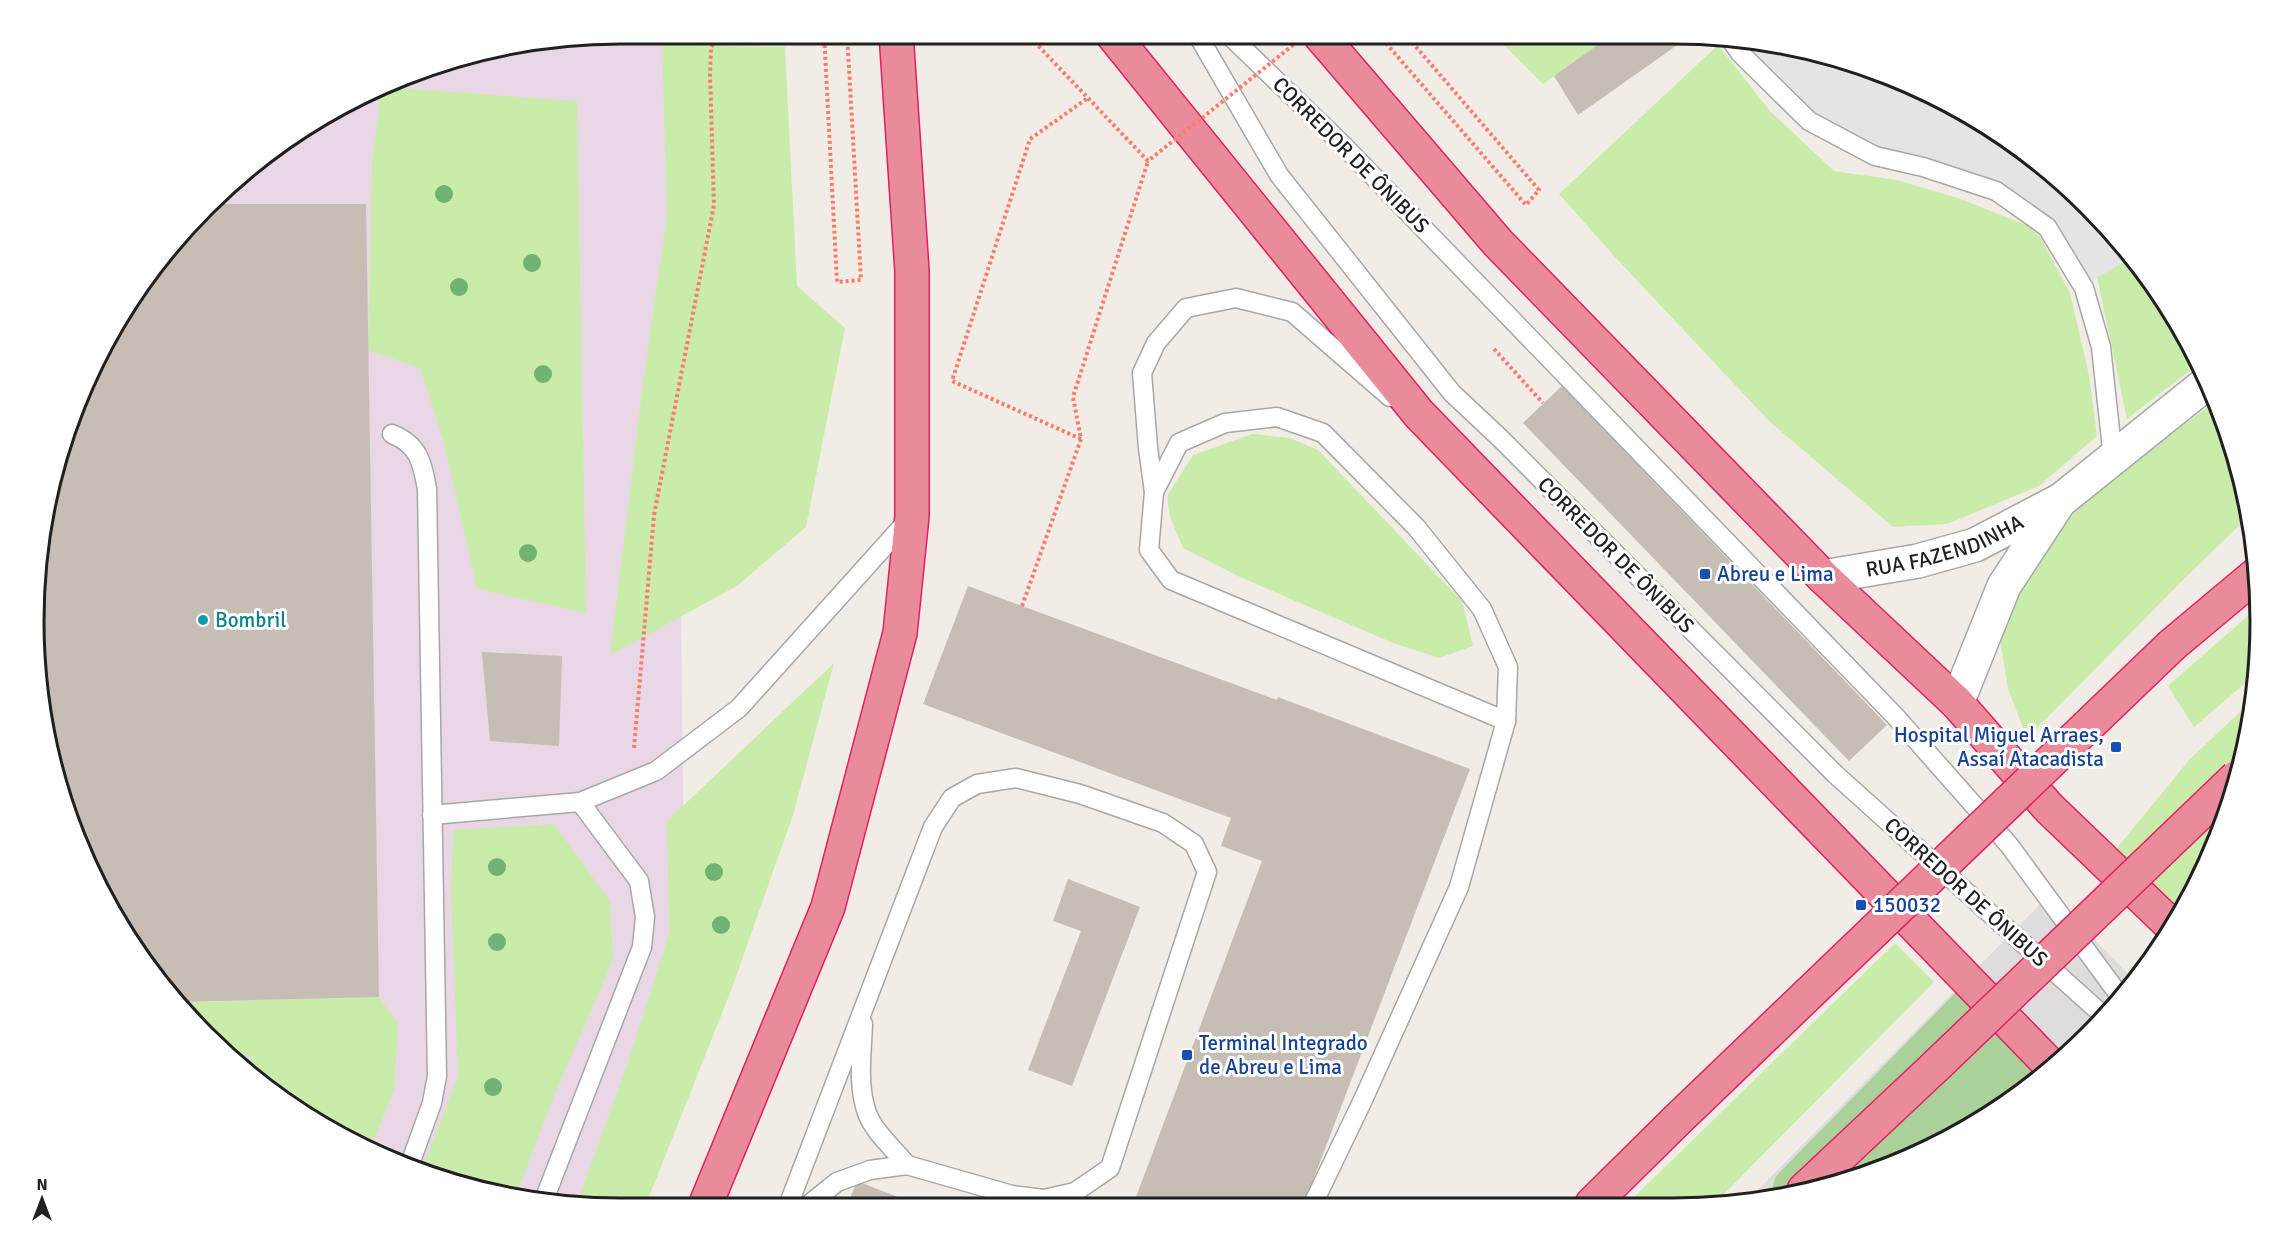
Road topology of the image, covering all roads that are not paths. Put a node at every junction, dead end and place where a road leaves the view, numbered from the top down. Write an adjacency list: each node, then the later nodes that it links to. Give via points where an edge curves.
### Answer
1 (897, 44): 13 (highway, via 912,272)
2 (1120, 44): 9 (highway, via 1419,414)
3 (1203, 44): 24 (lane, CORREDOR DE ÔNIBUS, via 1279,175 1452,393 1835,774)
4 (1238, 44): 22 (lane, CORREDOR DE ÔNIBUS, via 1342,144 1895,716 2009,845)
5 (1328, 44): 14 (highway, via 1498,243)
6 (1735, 47): 10 (lane, via 1809,121 1875,156 1996,191 2047,227 2084,288 2101,347)
7 (2201, 387): 10 (street, RUA FAZENDINHA)
8 (392, 434): 20 (lane, via 408,441 422,464 427,489)
9 (1460, 457): 11 (lane, via 1293,312 1236,298 1186,308 1156,343 1142,373); 25 (highway)
10 (2113, 458): 12 (street, RUA FAZENDINHA)
11 (1154, 492): 17 (lane, via 1149,550 1171,580); 17 (lane, via 1179,443 1225,423 1277,417 1323,433 1416,527 1482,609 1508,668)
12 (2061, 500): 14 (street, RUA FAZENDINHA, via 1975,545 1918,561); 16 (street, RUA FAZENDINHA, via 2004,586)
13 (912, 516): 19 (lane, via 739,708 656,771); 30 (highway, via 900,633 828,907)
14 (1823, 577): 16 (highway)
15 (2249, 581): 36 (highway, bridge, via 2172,645)
16 (1957, 703): 21 (highway, via 2049,808)
17 (1506, 721): 35 (lane, via 1459,887)
18 (2225, 788): 28 (highway, bridge)
19 (580, 801): 20 (lane); 29 (lane, via 639,881 645,917 642,946)
20 (432, 814): 26 (lane, via 437,1076 432,1103)
21 (2166, 920)
22 (2115, 991)
23 (863, 1010): 27 (lane, via 861,1089 867,1114); 31 (lane); 34 (lane, via 933,827 952,798 977,784 1016,778 1080,794 1163,823 1194,844 1207,872 1110,1168 1074,1192)
24 (2098, 1011)
25 (2046, 1061)
26 (412, 1158)
27 (907, 1164): 32 (lane, via 870,1170 837,1182); 33 (lane, via 1012,1196)
28 (1815, 1180)
29 (547, 1193)
30 (708, 1198)
31 (791, 1198)
32 (817, 1198)
33 (1033, 1198)
34 (1048, 1198)
35 (1316, 1198)
36 (1597, 1198)

